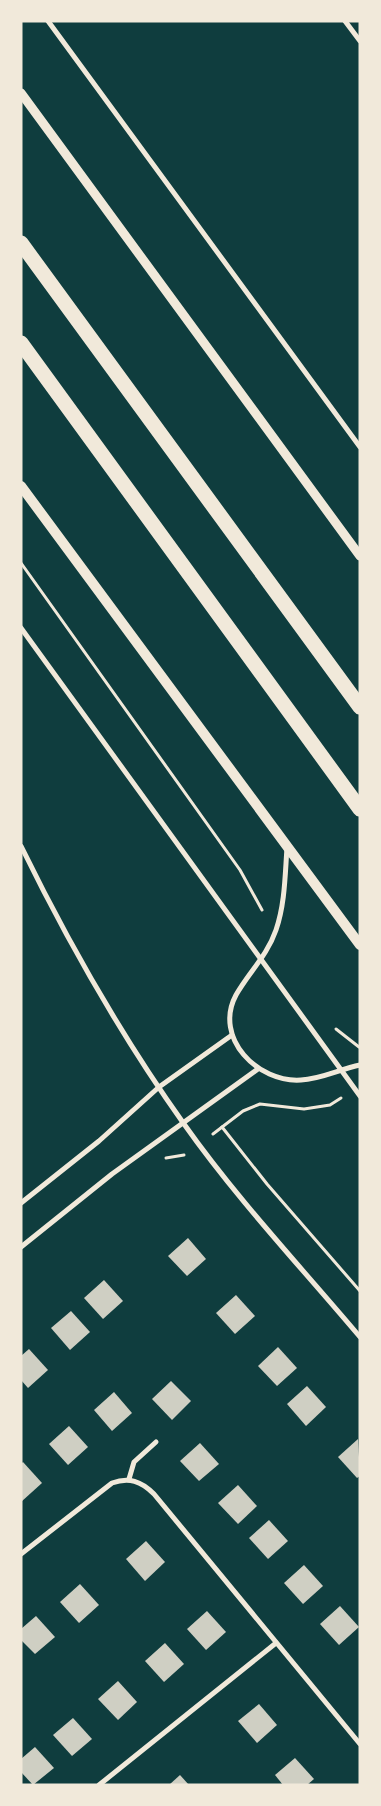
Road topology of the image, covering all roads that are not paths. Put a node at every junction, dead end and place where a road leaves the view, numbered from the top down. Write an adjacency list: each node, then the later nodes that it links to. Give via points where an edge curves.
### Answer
1 (48, 21): 7 (street)
2 (345, 21): 3 (street)
3 (360, 41)
4 (21, 93): 9 (street)
5 (21, 242): 11 (highway)
6 (21, 343): 12 (highway)
7 (360, 447)
8 (21, 486): 13 (main road)
9 (360, 556)
10 (21, 628): 16 (street)
11 (360, 707)
12 (360, 809)
13 (287, 845): 15 (main road); 16 (street, via 282,906 274,935)
14 (21, 846): 21 (street, via 80,960)
15 (360, 945)
16 (262, 960): 17 (street, via 236,995 230,1021); 20 (street)
17 (232, 1035): 19 (street, via 242,1054); 21 (street)
18 (360, 1064): 20 (street)
19 (258, 1069): 20 (street, via 279,1077 301,1080); 23 (street)
20 (340, 1069): 22 (street)
21 (159, 1087): 23 (street); 24 (street, via 99,1141)
22 (360, 1096)
23 (183, 1123): 25 (street, via 112,1174); 26 (street)
24 (21, 1203)
25 (21, 1247)
26 (360, 1337)
27 (156, 1442): 28 (street, via 134,1462)
28 (129, 1480): 29 (street, via 104,1488); 30 (street, via 138,1482 154,1494)
29 (21, 1554)
30 (276, 1643): 31 (street); 32 (street)
31 (360, 1744)
32 (99, 1785)

